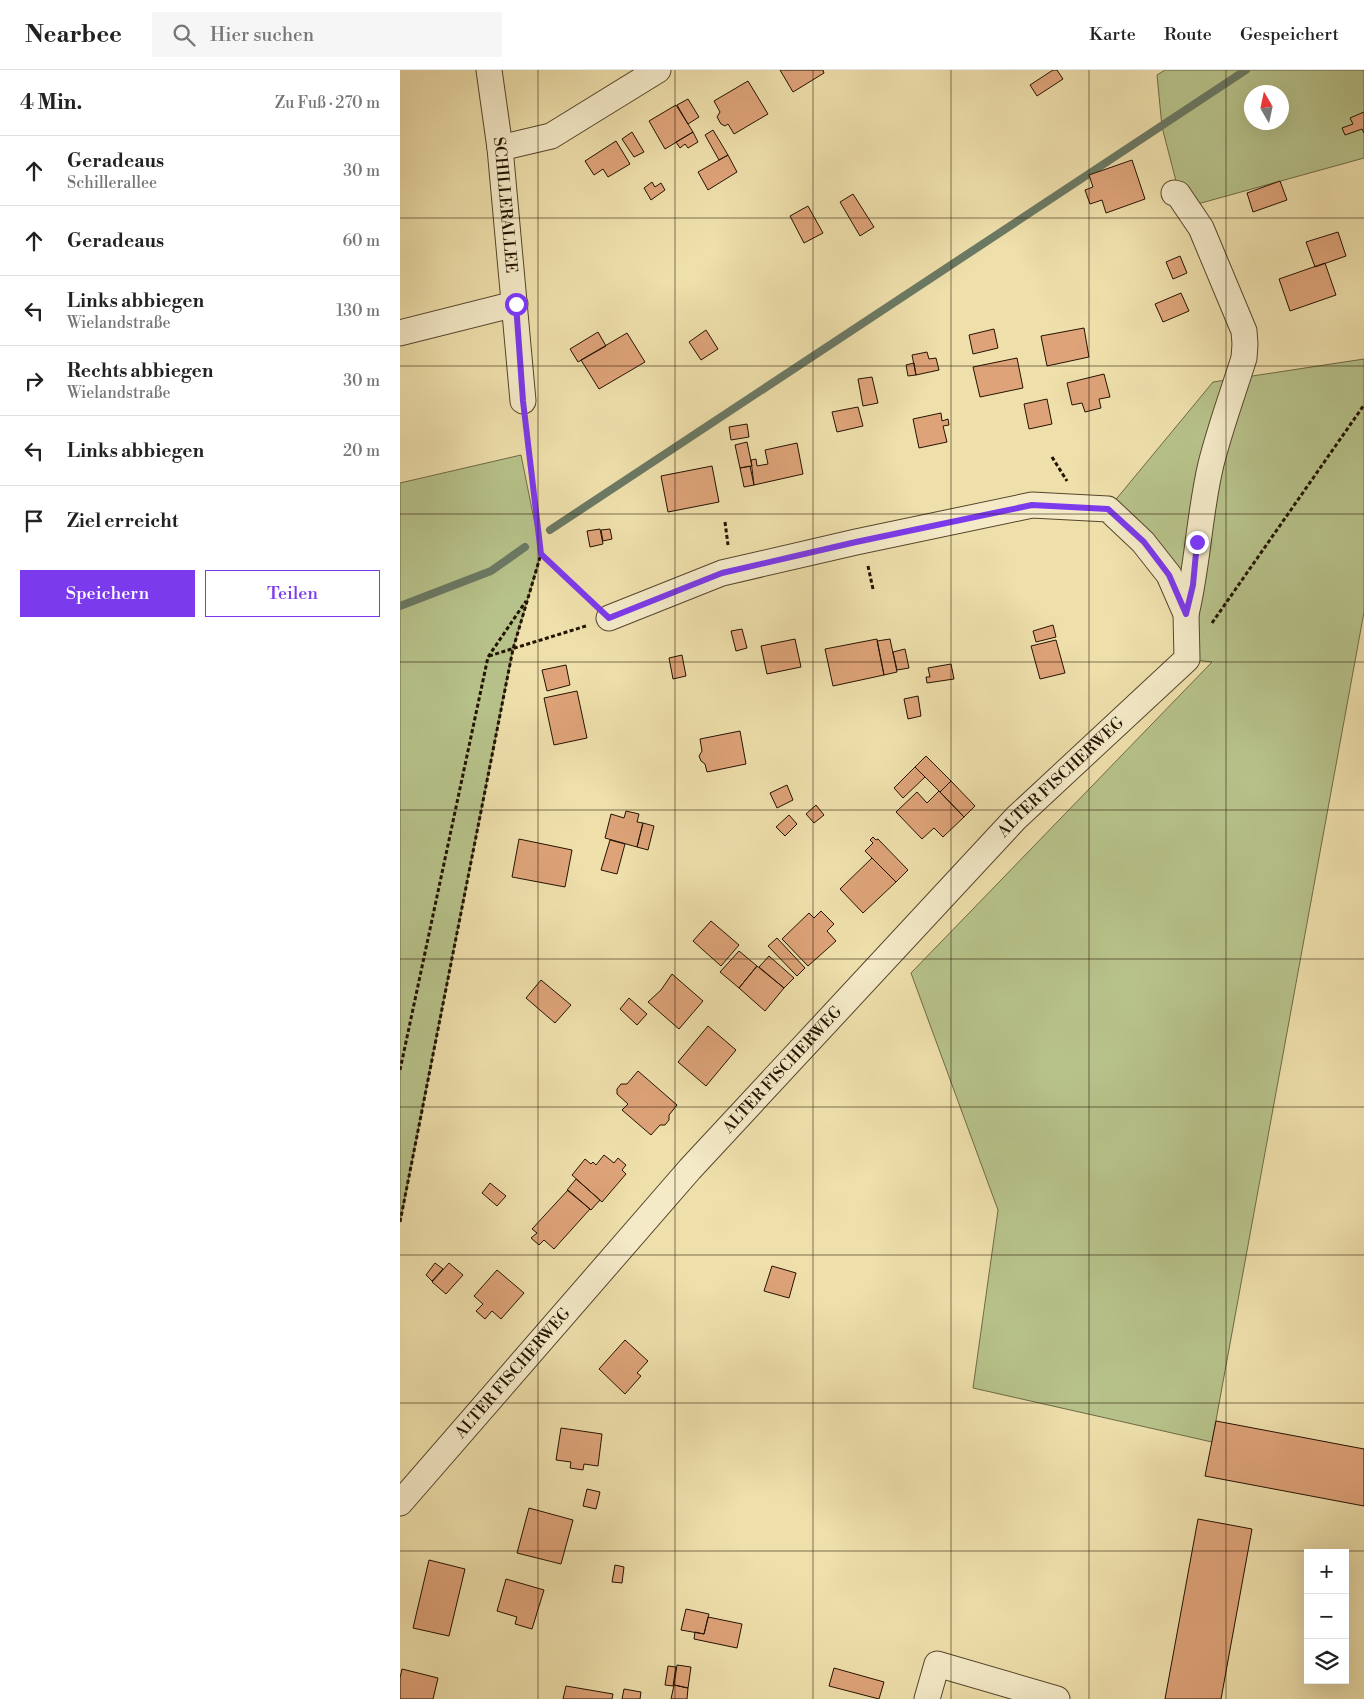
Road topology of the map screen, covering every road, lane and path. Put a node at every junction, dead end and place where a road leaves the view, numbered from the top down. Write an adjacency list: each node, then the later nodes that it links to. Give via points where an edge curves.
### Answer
1 (489, 70): 3 (street, SCHILLERALLEE)
2 (658, 70): 3 (street, via 551,136)
3 (500, 148): 5 (street, SCHILLERALLEE)
4 (1174, 193): 11 (street, via 1178,194 1201,228 1244,331 1245,344 1244,358 1211,463)
5 (516, 304): 6 (street); 7 (street, SCHILLERALLEE)
6 (400, 333)
7 (523, 401): 9 (path)
8 (1364, 405): 13 (path)
9 (541, 554): 10 (path); 12 (path)
10 (528, 597): 14 (path); 15 (path)
11 (1186, 614): 12 (street, via 1169,575 1144,542 1108,509 1032,505 722,573); 18 (street, ALTER FISCHERWEG, via 1187,659 1016,818 690,1169)
12 (609, 618): 14 (path)
13 (1210, 626)
14 (514, 649): 15 (path); 17 (path)
15 (488, 657): 16 (path)
16 (400, 1070)
17 (400, 1222)
18 (400, 1503)
19 (928, 1699): 20 (street, via 937,1664)
20 (1057, 1699)

